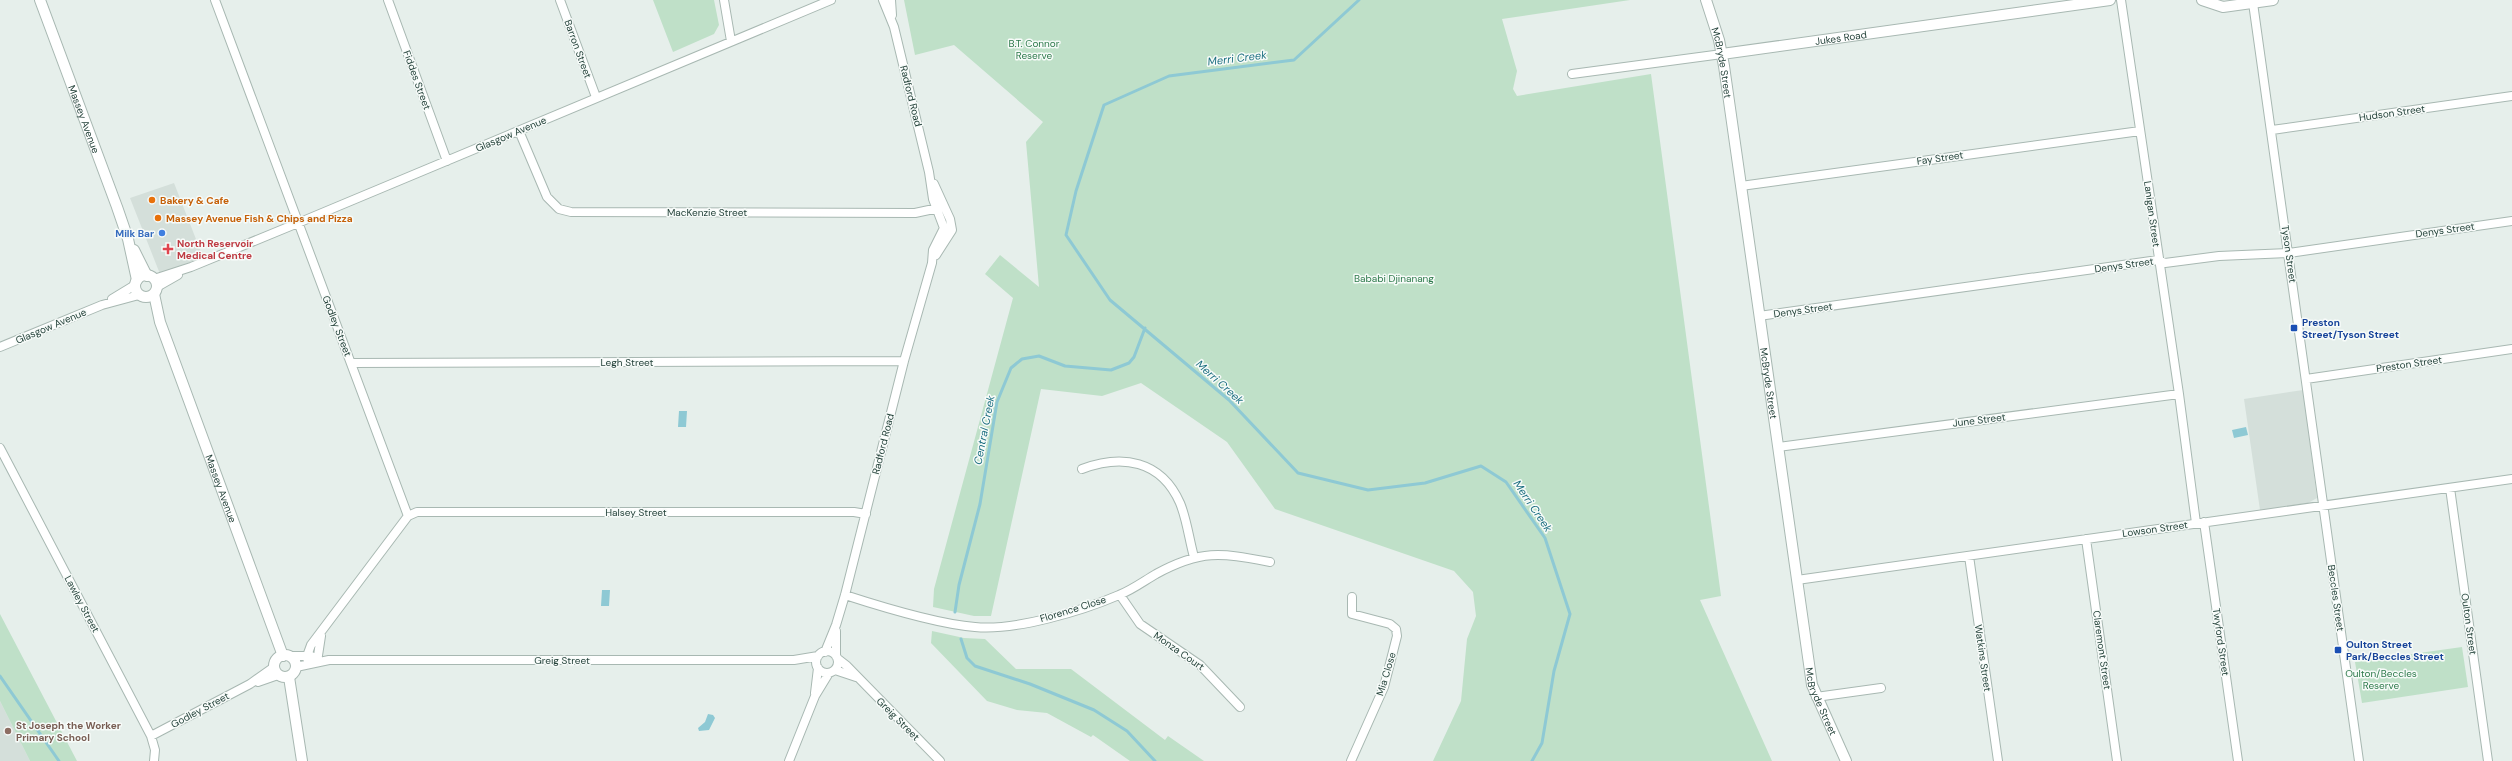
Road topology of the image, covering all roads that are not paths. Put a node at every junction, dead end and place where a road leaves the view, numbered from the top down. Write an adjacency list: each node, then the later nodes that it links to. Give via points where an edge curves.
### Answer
1 (40, 0): 29 (street, Massey Avenue)
2 (215, 0): 28 (street, Godley Street)
3 (388, 0): 24 (street, Fiddes Street)
4 (560, 0): 20 (street, Barron Street)
5 (724, 0): 16 (street)
6 (831, 0): 16 (street, Glasgow Avenue)
7 (883, 0): 15 (street, Radford Road)
8 (891, 0): 15 (street, Radford Road)
9 (1706, 0): 17 (street, McBryde Street)
10 (2110, 0): 17 (street, Jukes Road)
11 (2121, 0): 23 (street, Lanigan Street)
12 (2202, 0): 14 (street, via 2223,6)
13 (2273, 0): 14 (street)
14 (2253, 3): 21 (street, Tyson Street)
15 (892, 20): 26 (street, Radford Road)
16 (731, 40): 20 (street, Glasgow Avenue)
17 (1722, 54): 18 (street, Jukes Road); 25 (street, McBryde Street)
18 (1572, 74)
19 (2512, 96): 21 (street, Hudson Street)
20 (596, 98): 22 (street, Glasgow Avenue)
21 (2272, 130): 30 (street, Tyson Street)
22 (519, 131): 24 (street, Glasgow Avenue); 26 (street, MacKenzie Street, via 546,198 559,209 571,212 915,213)
23 (2140, 131): 25 (street, Fay Street); 31 (street, Lanigan Street)
24 (447, 161): 28 (street, Glasgow Avenue)
25 (1741, 186): 36 (street, McBryde Street)
26 (939, 208): 40 (street, Radford Road, via 944,228 934,250)
27 (2512, 220): 30 (street, Denys Street)
28 (298, 223): 33 (street, Glasgow Avenue); 41 (street, Godley Street)
29 (128, 239): 32 (street, Massey Avenue); 33 (street, Massey Avenue)
30 (2289, 253): 31 (street, Denys Street, via 2219,256 2165,263); 42 (street, Tyson Street)
31 (2158, 260): 36 (street, Denys Street); 43 (street, Lanigan Street)
32 (136, 282): 33 (street); 34 (street, Massey Avenue); 35 (street, Glasgow Avenue)
33 (153, 284): 34 (street); 37 (street, Massey Avenue)
34 (141, 296): 35 (street, Glasgow Avenue); 37 (street, Massey Avenue)
35 (102, 305): 38 (street, Glasgow Avenue)
36 (1759, 316): 44 (street, McBryde Street)
37 (160, 322): 63 (street, Massey Avenue)
38 (0, 347)
39 (2512, 349): 42 (street, Preston Street)
40 (904, 361): 41 (street, Legh Street); 50 (street, Radford Road)
41 (351, 363): 51 (street, Godley Street)
42 (2306, 379): 49 (street, Tyson Street)
43 (2179, 394): 44 (street, June Street); 52 (street, Lanigan Street)
44 (1778, 447): 57 (street, McBryde Street)
45 (0, 448): 77 (street, Lawley Street)
46 (1082, 469): 55 (street, via 1116,460 1133,462 1159,474 1168,482 1180,505)
47 (2512, 479): 48 (street, Lowson Street)
48 (2450, 488): 49 (street, Lowson Street); 88 (street, Oulton Street)
49 (2324, 505): 52 (street, Lowson Street); 87 (street, Beccles Street)
50 (866, 514): 51 (street, Halsey Street, via 417,512); 58 (street, Radford Road)
51 (408, 516): 62 (street)
52 (2200, 523): 53 (street, Lowson Street); 86 (street, Twyford Street)
53 (2086, 539): 54 (street, Lowson Street); 85 (street, Claremont Street)
54 (1969, 556): 57 (street, Lowson Street); 84 (street, Watkins Street)
55 (1194, 557): 56 (street, Florence Close, via 1228,554); 59 (street, Florence Close, via 1158,573)
56 (1270, 562)
57 (1798, 580): 75 (street, McBryde Street, via 1812,685)
58 (845, 595): 59 (street, Florence Close, via 949,623 976,627 1031,622); 61 (street, Radford Road)
59 (1120, 595): 76 (street, Monza Court, via 1140,624 1200,665)
60 (1352, 598): 82 (street, Mia Close, via 1350,615 1390,624 1396,629 1397,636 1384,687)
61 (836, 625): 64 (street, Radford Road); 67 (street, Radford Road)
62 (322, 633): 65 (street, via 318,641); 66 (street, via 311,645)
63 (286, 656): 66 (street, Greig Street); 68 (street, via 295,661); 69 (street, via 276,661)
64 (837, 658): 67 (street, via 831,652); 70 (street, Radford Road); 72 (street, Greig Street)
65 (318, 659): 66 (street, Greig Street); 67 (street, Greig Street)
66 (307, 660): 68 (street, Greig Street)
67 (819, 660): 70 (street, Greig Street); 74 (street, Radford Road)
68 (296, 667): 71 (street)
69 (276, 671): 71 (street); 77 (street, Godley Street)
70 (832, 672): 72 (street, Greig Street); 74 (street, Radford Road)
71 (290, 676): 79 (street)
72 (856, 677): 81 (street, Greig Street)
73 (1881, 688): 75 (street)
74 (815, 696): 80 (street, Radford Road)
75 (1816, 696): 83 (street, McBryde Street)
76 (1240, 707)
77 (151, 736): 78 (street, Lawley Street, via 155,750)
78 (154, 761)
79 (302, 761)
80 (789, 761)
81 (940, 761)
82 (1351, 761)
83 (1846, 761)
84 (1998, 761)
85 (2117, 761)
86 (2238, 761)
87 (2359, 761)
88 (2488, 761)

